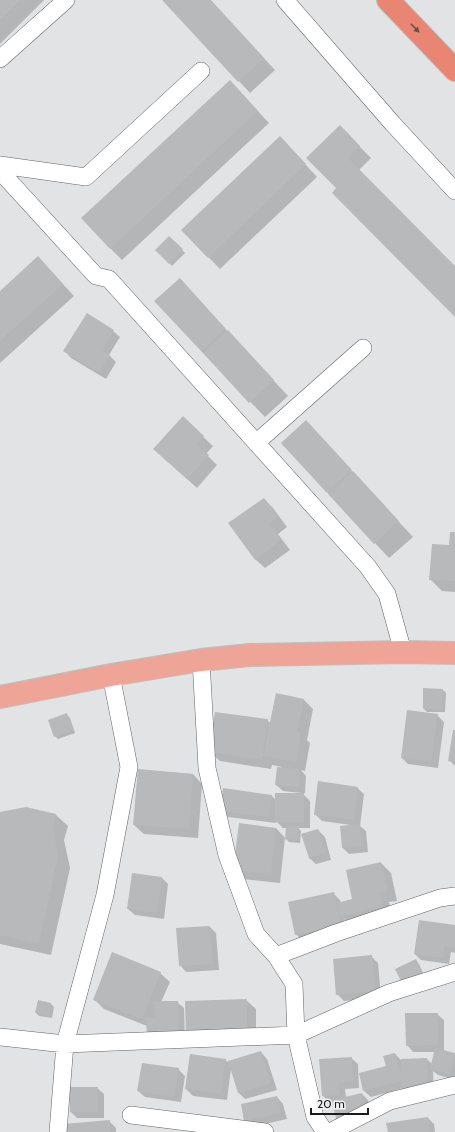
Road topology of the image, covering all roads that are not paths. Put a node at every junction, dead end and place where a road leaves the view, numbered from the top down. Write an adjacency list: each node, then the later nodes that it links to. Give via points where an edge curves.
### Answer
1 (66, 0): 4 (street)
2 (285, 0): 9 (street)
3 (388, 0): 5 (highway, one-way to 5)
4 (0, 59)
5 (455, 70)
6 (201, 71): 7 (street, via 86,177)
7 (0, 165)
8 (0, 171): 11 (street, via 96,276 109,279)
9 (455, 191)
10 (363, 348): 11 (street)
11 (256, 443): 12 (street, via 368,567 387,594)
12 (403, 652): 13 (main road); 14 (main road, via 249,655)
13 (455, 653)
14 (201, 660): 15 (main road); 18 (street, via 207,768 227,855 256,934)
15 (111, 675): 16 (main road); 22 (street, via 129,767 105,895)
16 (0, 697)
17 (455, 896): 18 (street, via 440,898)
18 (276, 956): 20 (street, via 294,984)
19 (455, 972): 20 (street, via 389,993)
20 (296, 1035): 22 (street); 27 (street, via 315,1117)
21 (0, 1037): 22 (street)
22 (65, 1044): 25 (street)
23 (455, 1085): 28 (street, via 390,1101)
24 (131, 1115): 26 (street)
25 (58, 1132)
26 (265, 1132)
27 (325, 1132)
28 (330, 1132)

